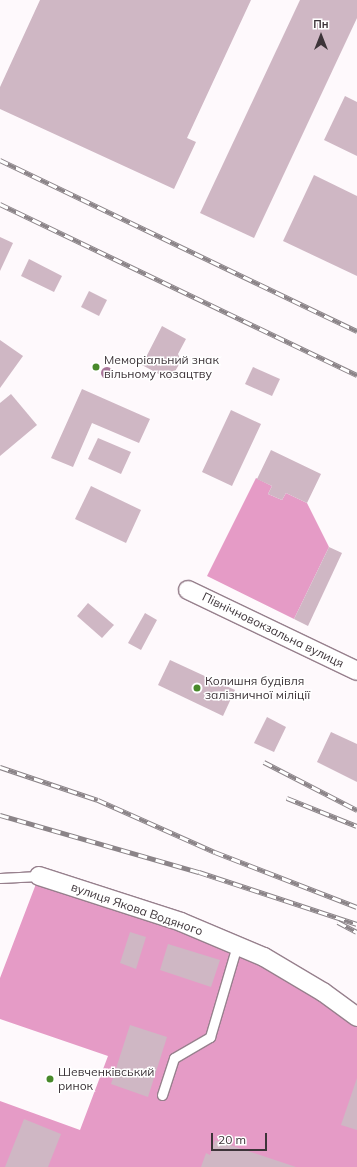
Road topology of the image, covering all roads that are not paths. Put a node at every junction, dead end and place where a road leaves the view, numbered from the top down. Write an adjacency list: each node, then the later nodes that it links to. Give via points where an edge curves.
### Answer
1 (188, 590): 2 (street, Північновокзальна вулиця)
2 (357, 671)
3 (39, 876): 4 (lane); 5 (street, вулиця Якова Водяного, via 181,922)
4 (0, 878)
5 (236, 945): 6 (street, вулиця Якова Водяного, via 264,957 310,984); 7 (lane, via 210,1036 174,1058)
6 (357, 1017)
7 (162, 1095)

